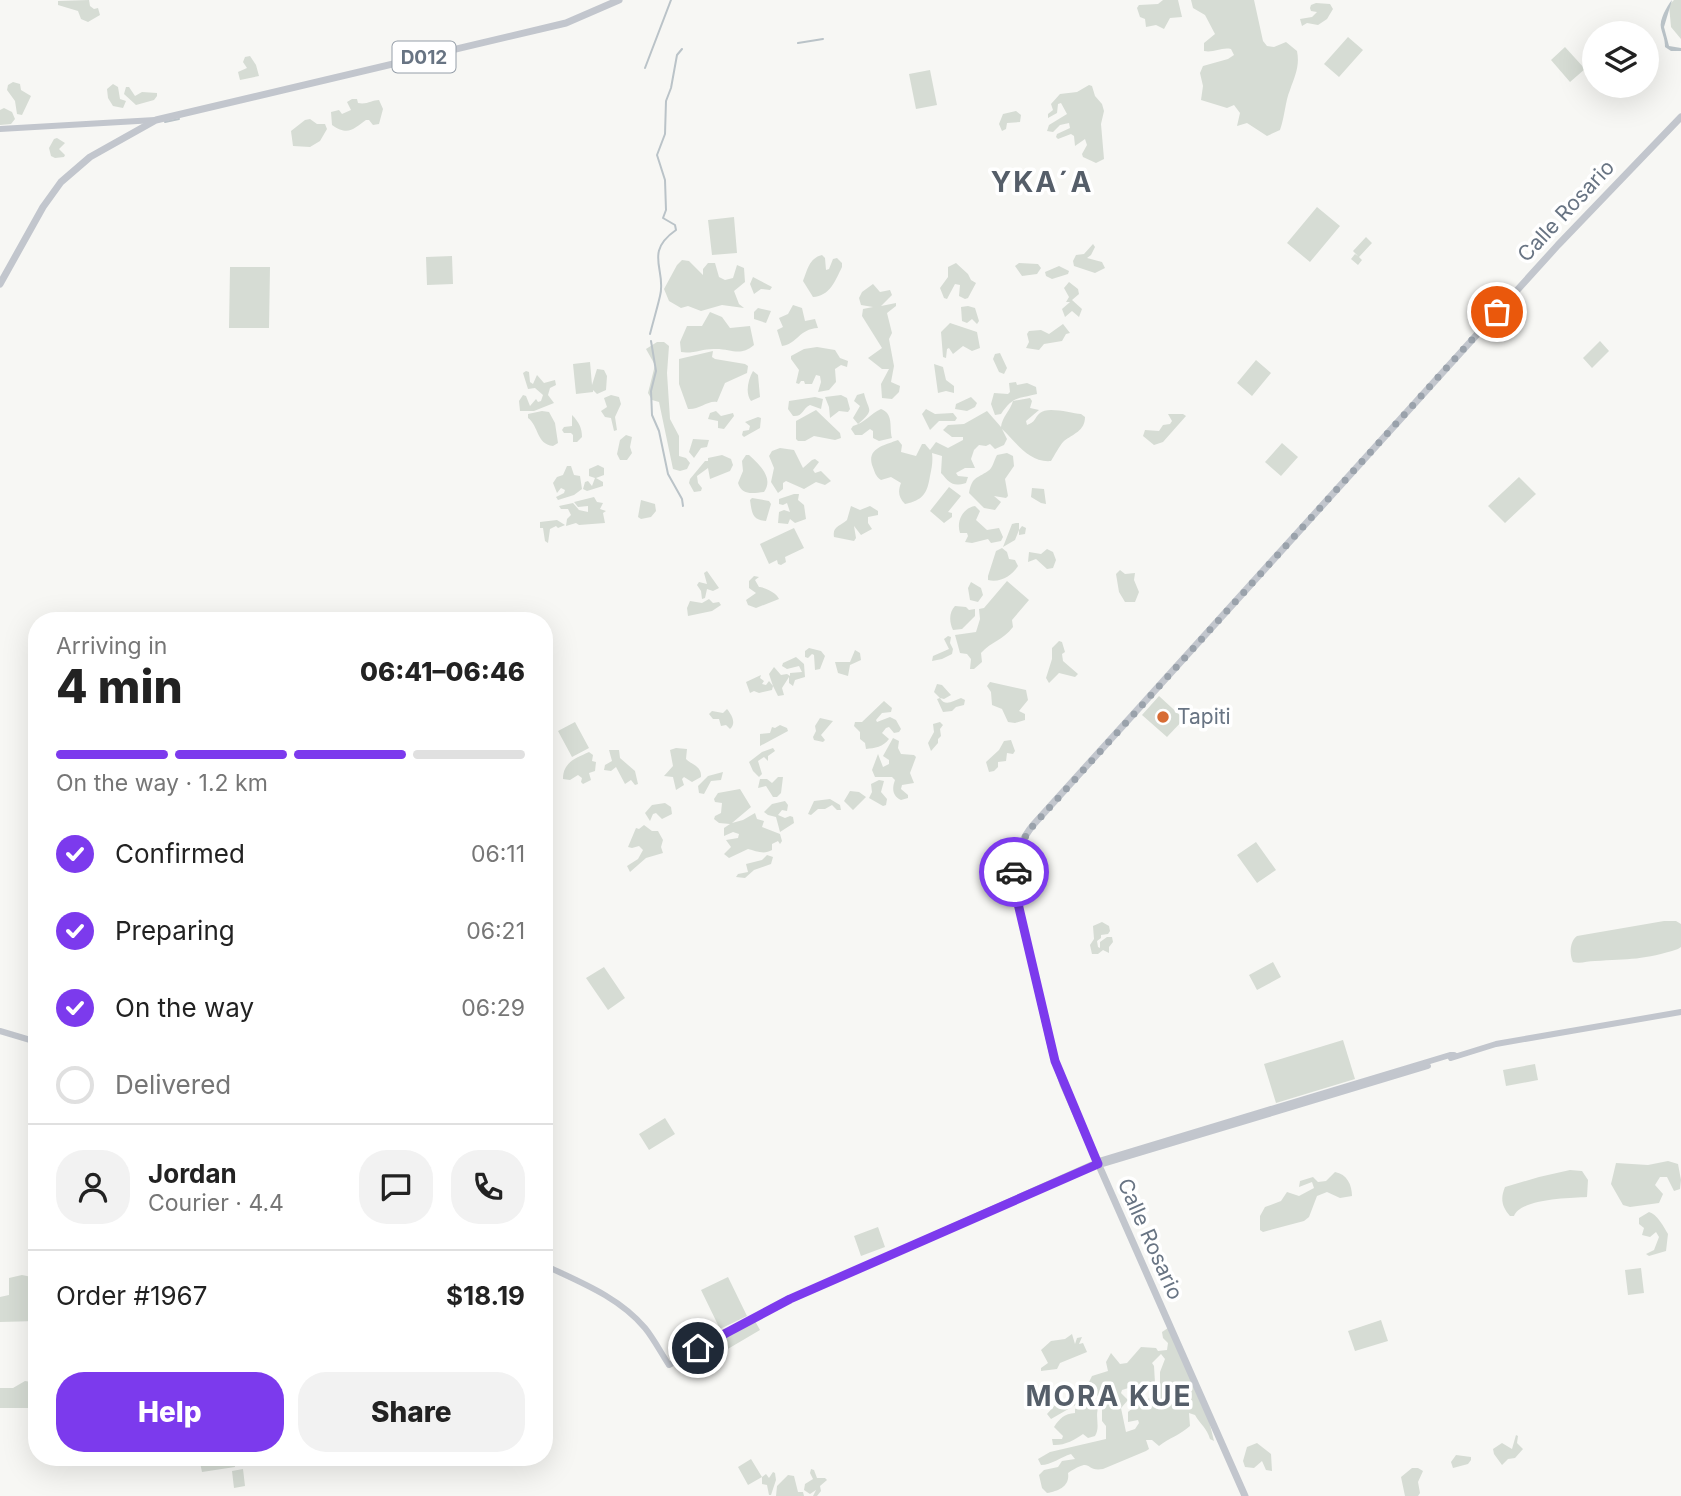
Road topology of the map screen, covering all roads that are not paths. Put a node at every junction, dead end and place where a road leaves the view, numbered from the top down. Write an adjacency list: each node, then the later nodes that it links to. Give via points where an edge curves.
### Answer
1 (620, 0): 3 (main road, D012, via 566,23)
2 (1681, 117): 9 (main road, Calle Rosario, via 1561,242 1022,840 1013,873 1023,928 1059,1073)
3 (156, 120): 4 (street); 5 (main road, D012, via 90,157 61,182)
4 (0, 129)
5 (0, 284)
6 (1681, 1012): 9 (street, via 1496,1044)
7 (0, 1031): 8 (street)
8 (28, 1039)
9 (1098, 1164): 10 (street, via 790,1299 669,1365 647,1331 623,1307); 11 (main road, Calle Rosario)
10 (553, 1269)
11 (1245, 1496)

